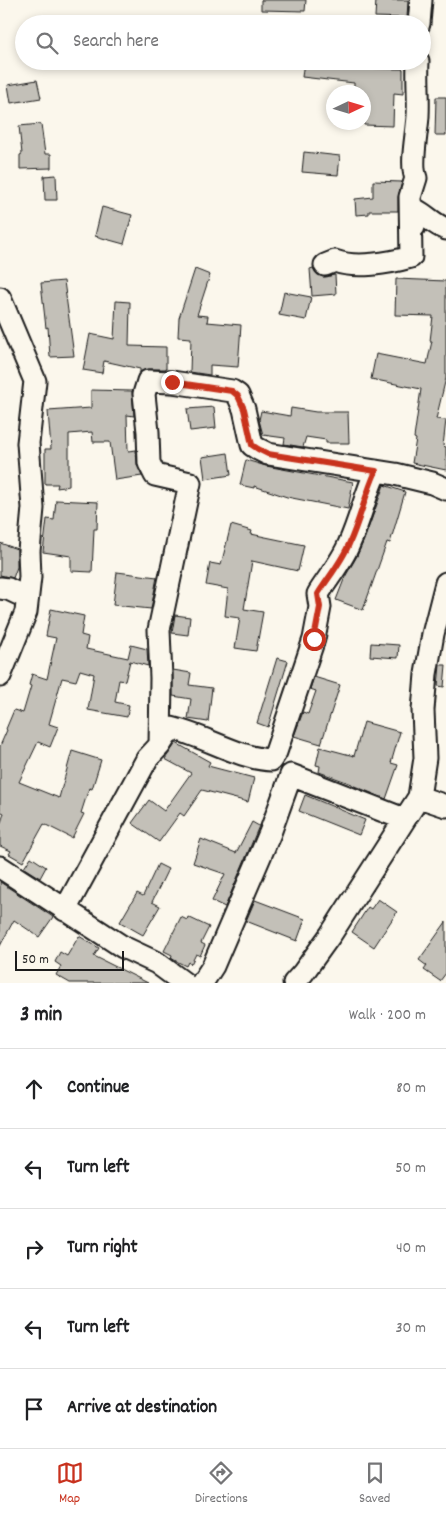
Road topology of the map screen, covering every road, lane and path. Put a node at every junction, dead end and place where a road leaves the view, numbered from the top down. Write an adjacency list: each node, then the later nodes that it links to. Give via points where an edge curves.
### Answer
1 (421, 0): 2 (street)
2 (420, 15)
3 (418, 70): 5 (street, via 413,170 416,178 410,197)
4 (446, 230): 5 (street, via 416,210)
5 (411, 258): 6 (street, via 345,265 335,261)
6 (326, 265)
7 (0, 298): 11 (street, via 34,381 28,443 33,508)
8 (376, 471): 9 (street); 14 (street, via 348,547 318,594 320,607 314,639 271,760 242,754 171,728); 14 (street, via 268,454 252,445 244,409 232,391 148,381 144,394 149,463 155,474 190,483 159,630)
9 (446, 489)
10 (446, 583): 15 (street, via 426,674 423,710 425,758)
11 (28, 588): 12 (street); 13 (street, via 26,612)
12 (4, 589)
13 (0, 676)
14 (160, 746): 19 (street, via 147,759)
15 (419, 798): 16 (street); 17 (street)
16 (446, 806)
17 (404, 819): 21 (street, via 291,775 267,842 213,966); 22 (street, via 331,934)
18 (0, 867): 19 (street)
19 (65, 910): 20 (street, via 123,947 157,963)
20 (184, 983)
21 (202, 983)
22 (294, 983)

